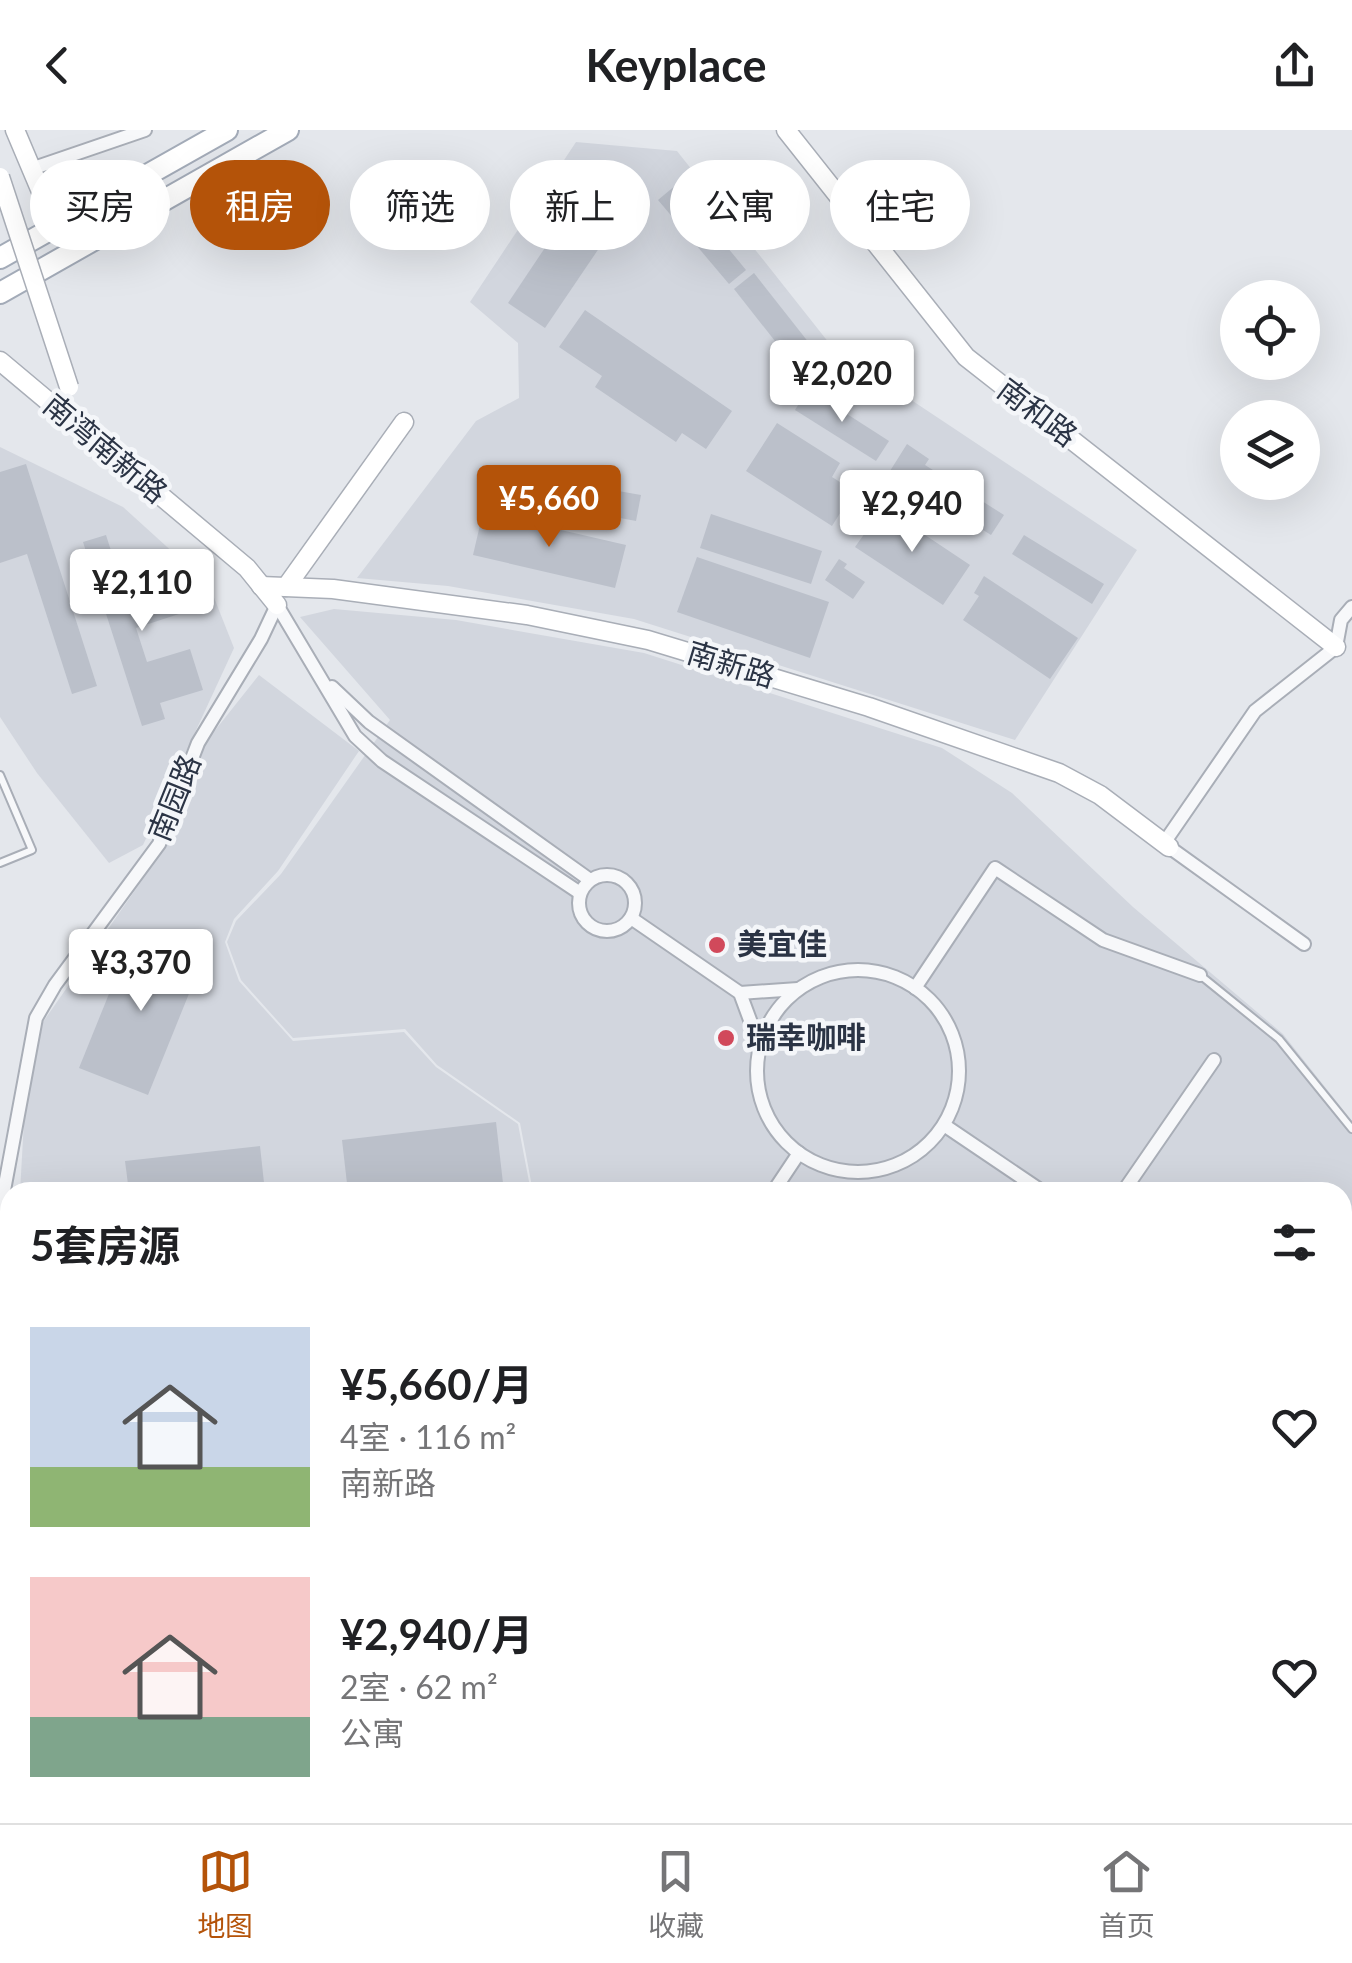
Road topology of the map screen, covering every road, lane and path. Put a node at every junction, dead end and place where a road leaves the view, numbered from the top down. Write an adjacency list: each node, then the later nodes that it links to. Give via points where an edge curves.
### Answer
1 (15, 130): 8 (street)
2 (145, 130): 6 (street)
3 (227, 130): 7 (main road)
4 (288, 130): 12 (main road)
5 (786, 130): 20 (street, 南和路, via 966,356)
6 (57, 160)
7 (170, 162)
8 (30, 167)
9 (0, 177): 14 (street, bridge, via 69,387)
10 (30, 241): 11 (main road)
11 (0, 258)
12 (0, 294)
13 (0, 361): 14 (street, 南湾南新路)
14 (72, 422): 16 (street, 南湾南新路)
15 (404, 422): 17 (street)
16 (261, 586): 17 (street, 南新路); 18 (street, 南湾南新路)
17 (286, 587): 23 (street, 南新路, via 527,615 648,640 1059,773)
18 (276, 605): 21 (street, 南湾南新路); 38 (street, 南园路, via 198,742 159,844 36,1018)
19 (1352, 606): 20 (street, via 1341,620)
20 (1336, 647): 23 (street, via 1255,711)
21 (321, 677): 25 (street, 南湾南新路, via 369,722); 26 (street, 南湾南新路, via 355,736 382,760)
22 (1, 779): 24 (lane, via 32,850)
23 (1166, 844): 28 (street)
24 (0, 863)
25 (590, 880): 26 (street); 27 (street, via 606,874 624,880 634,893)
26 (580, 893): 27 (street, via 579,911 598,930 616,930)
27 (631, 918): 32 (street)
28 (1304, 944)
29 (1200, 975): 30 (street, via 1103,940 995,868); 36 (lane, via 1280,1039)
30 (916, 988): 31 (street, via 886,974 854,971); 35 (street, via 949,1026 959,1060 957,1095)
31 (800, 989): 32 (street); 33 (street, via 774,1015)
32 (740, 993): 33 (street)
33 (760, 1047): 37 (street, via 761,1099 776,1130)
34 (1214, 1060): 41 (street)
35 (944, 1125): 37 (street, via 918,1152 874,1171 840,1170); 40 (street)
36 (1352, 1130)
37 (799, 1153): 39 (street)
38 (6, 1182)
39 (780, 1182)
40 (1028, 1182)
41 (1130, 1182)

